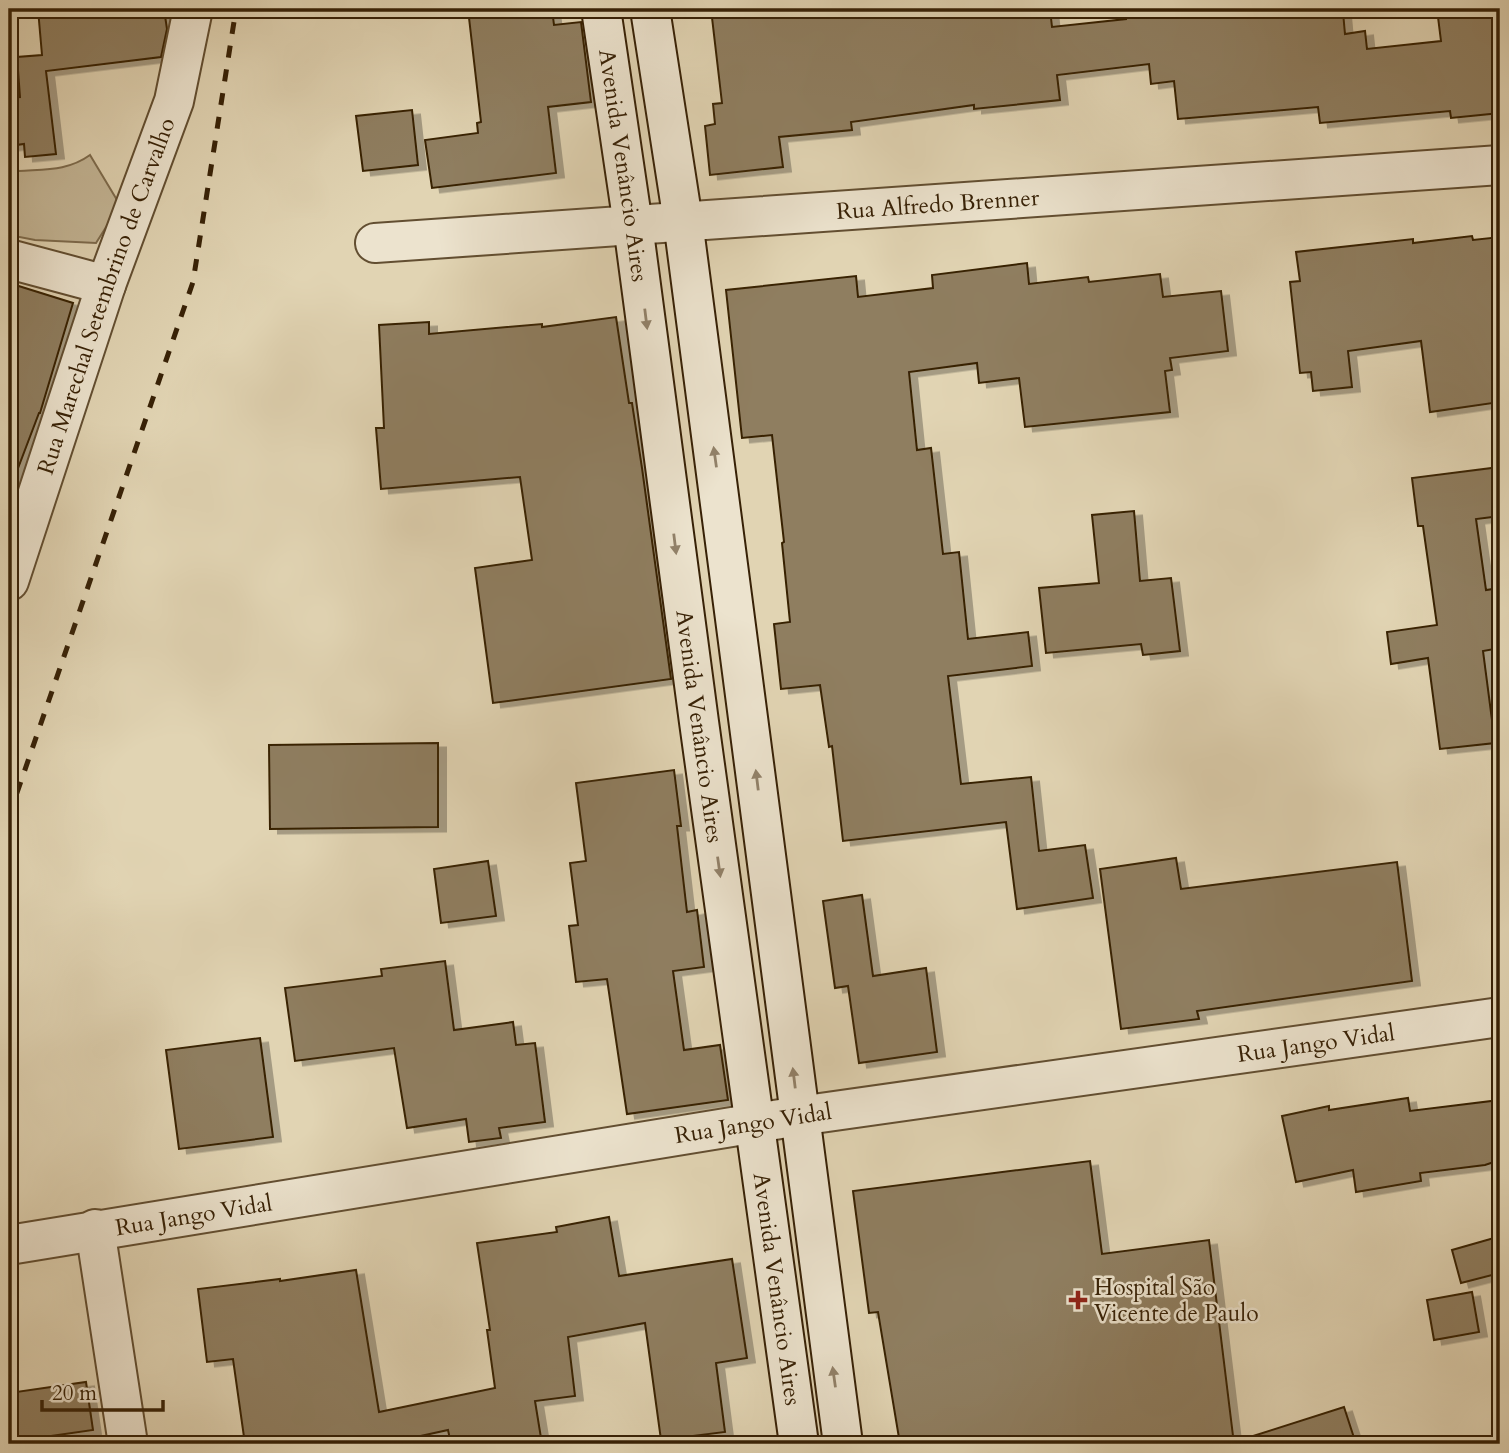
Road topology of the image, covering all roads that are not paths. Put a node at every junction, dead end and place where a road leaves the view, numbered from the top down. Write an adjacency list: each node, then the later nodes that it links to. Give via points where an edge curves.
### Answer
1 (193, 9): 9 (street, Rua Marechal Setembrino de Carvalho, via 174,101)
2 (601, 9): 6 (street, Avenida Venâncio Aires)
3 (650, 9): 5 (street, Avenida Venâncio Aires)
4 (1500, 166): 5 (street, Rua Alfredo Brenner)
5 (683, 221): 6 (street, Rua Alfredo Brenner); 11 (street, Avenida Venâncio Aires, one-way to 5)
6 (633, 225): 7 (street, Rua Alfredo Brenner); 12 (street, Avenida Venâncio Aires, one-way to 12)
7 (375, 243)
8 (9, 259): 9 (street)
9 (106, 285): 10 (street, Rua Marechal Setembrino de Carvalho)
10 (9, 581)
11 (749, 718): 12 (street); 14 (street, Avenida Venâncio Aires, one-way to 11)
12 (699, 722): 15 (street, Avenida Venâncio Aires, one-way to 15)
13 (1500, 1017): 14 (street, Rua Jango Vidal)
14 (799, 1116): 15 (street, Rua Jango Vidal); 20 (street, Avenida Venâncio Aires, one-way to 14)
15 (754, 1122): 16 (street, Rua Jango Vidal); 19 (street, Avenida Venâncio Aires)
16 (96, 1229): 17 (street, Rua Jango Vidal); 18 (street)
17 (9, 1245)
18 (128, 1444)
19 (799, 1444)
20 (843, 1444)

